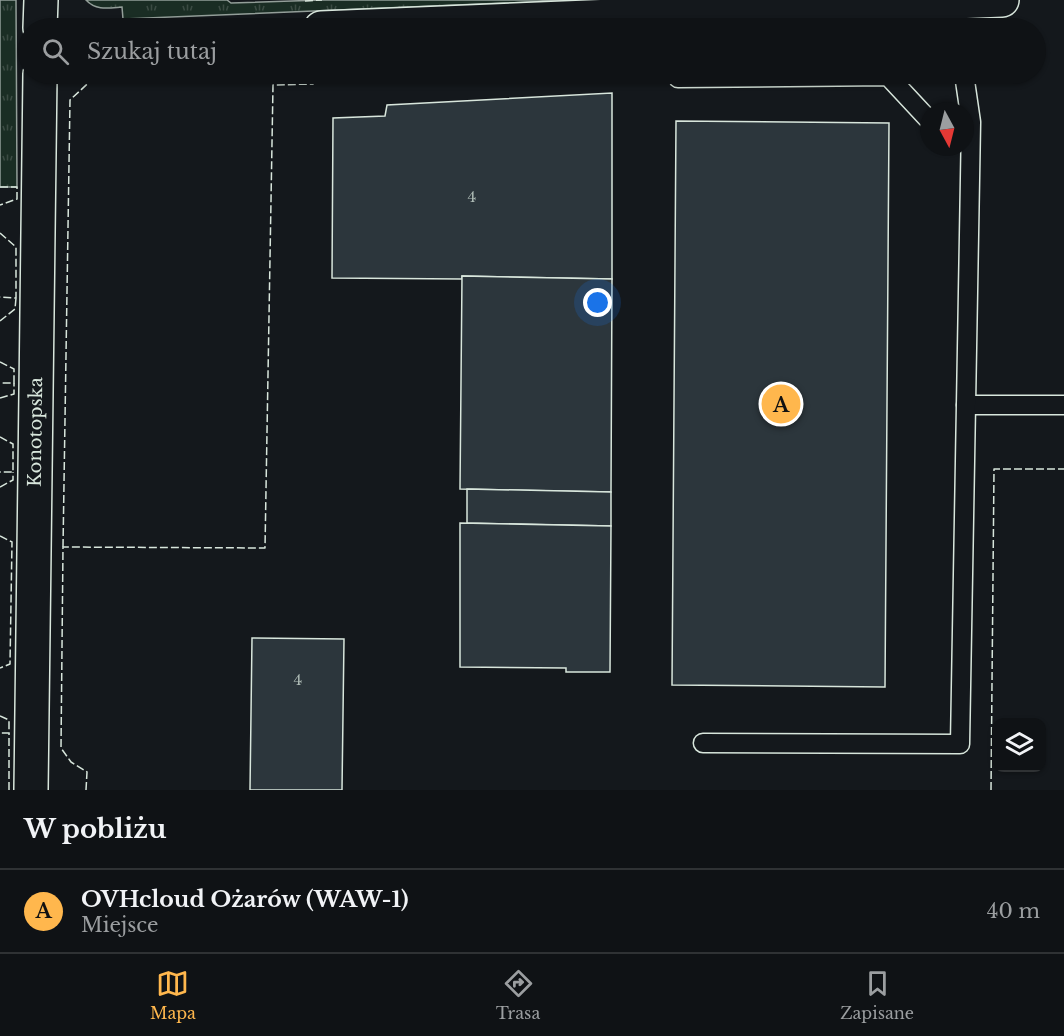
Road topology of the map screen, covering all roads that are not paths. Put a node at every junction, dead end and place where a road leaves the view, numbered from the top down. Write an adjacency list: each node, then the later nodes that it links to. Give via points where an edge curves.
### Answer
1 (41, 0): 4 (main road)
2 (1002, 0): 3 (main road)
3 (958, 15): 5 (main road)
4 (40, 18)
5 (811, 18)
6 (40, 84): 15 (main road, Konotopska)
7 (895, 84): 9 (lane)
8 (965, 84): 11 (lane, via 971,122)
9 (920, 110)
10 (962, 156): 11 (lane)
11 (970, 164): 12 (lane)
12 (966, 405): 13 (lane); 14 (lane, via 960,744)
13 (1064, 405)
14 (703, 743)
15 (31, 790)

